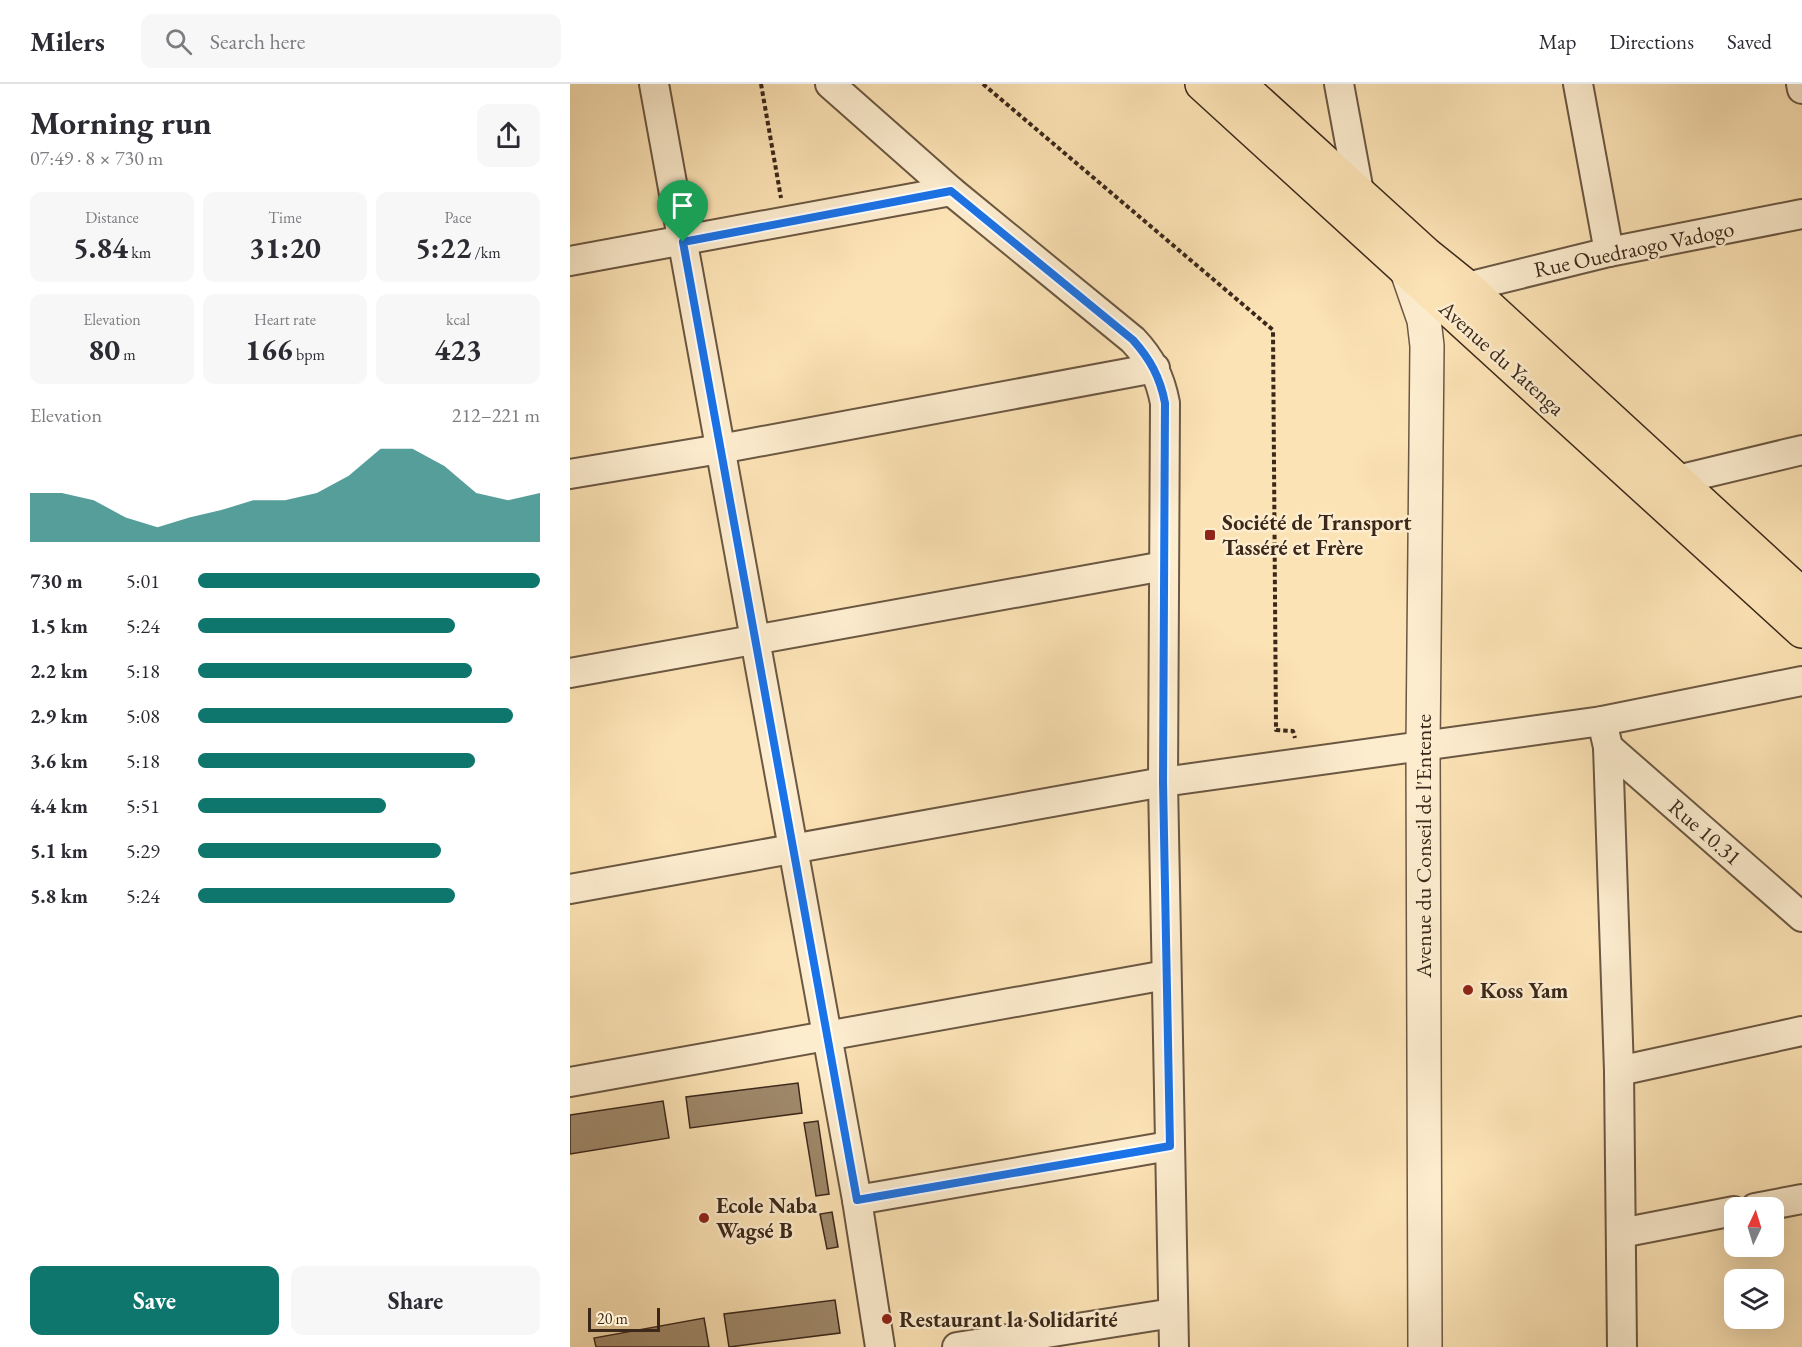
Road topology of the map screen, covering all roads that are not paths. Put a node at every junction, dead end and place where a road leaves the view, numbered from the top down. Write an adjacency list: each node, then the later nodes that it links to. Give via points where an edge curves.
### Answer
1 (654, 84): 12 (street)
2 (831, 84): 9 (street)
3 (1202, 84): 15 (main road, Avenue du Yatenga)
4 (1239, 84): 10 (main road, Avenue du Yatenga)
5 (1338, 84): 10 (street)
6 (1578, 84): 13 (street)
7 (1801, 84): 8 (street)
8 (1802, 89)
9 (951, 191): 12 (street); 19 (street, via 1133,340)
10 (1359, 192): 16 (main road, Avenue du Yatenga)
11 (1802, 214): 13 (street, Rue Ouedraogo Vadogo)
12 (683, 242): 14 (street); 20 (street)
13 (1609, 252): 16 (street, Rue Ouedraogo Vadogo)
14 (570, 261)
15 (1407, 271): 17 (main road, Avenue du Yatenga); 18 (street, Avenue du Conseil de l'Entente, via 1424,320)
16 (1467, 287): 23 (main road, Avenue du Yatenga)
17 (1470, 329): 18 (street, via 1443,324 1433,330); 26 (main road, Avenue du Yatenga)
18 (1427, 346): 31 (street, Avenue du Conseil de l'Entente)
19 (1155, 368): 20 (street); 24 (street, via 1165,403)
20 (720, 449): 22 (street); 27 (street)
21 (1802, 450): 23 (street)
22 (570, 474)
23 (1677, 480): 25 (main road, Avenue du Yatenga)
24 (1164, 566): 27 (street); 32 (street)
25 (1802, 595)
26 (1802, 631)
27 (755, 639): 28 (street); 33 (street)
28 (570, 673)
29 (1802, 681): 30 (street)
30 (1605, 734): 31 (street); 35 (street, Rue 10.31); 39 (street)
31 (1423, 747): 32 (street); 51 (street, Avenue du Conseil de l'Entente)
32 (1163, 782): 33 (street); 36 (street)
33 (793, 849): 34 (street); 38 (street)
34 (570, 889)
35 (1802, 917)
36 (1166, 975): 38 (street); 41 (street)
37 (1802, 1031): 39 (street)
38 (827, 1035): 40 (street); 43 (street)
39 (1619, 1071): 46 (street)
40 (570, 1082)
41 (1170, 1146): 43 (street); 47 (street)
42 (1802, 1199): 44 (street)
43 (857, 1200): 48 (street)
44 (1784, 1202)
45 (1724, 1213): 46 (street)
46 (1621, 1233): 52 (street)
47 (1173, 1313): 49 (street); 50 (street)
48 (880, 1347)
49 (957, 1347)
50 (1174, 1347)
51 (1425, 1347)
52 (1622, 1347)

